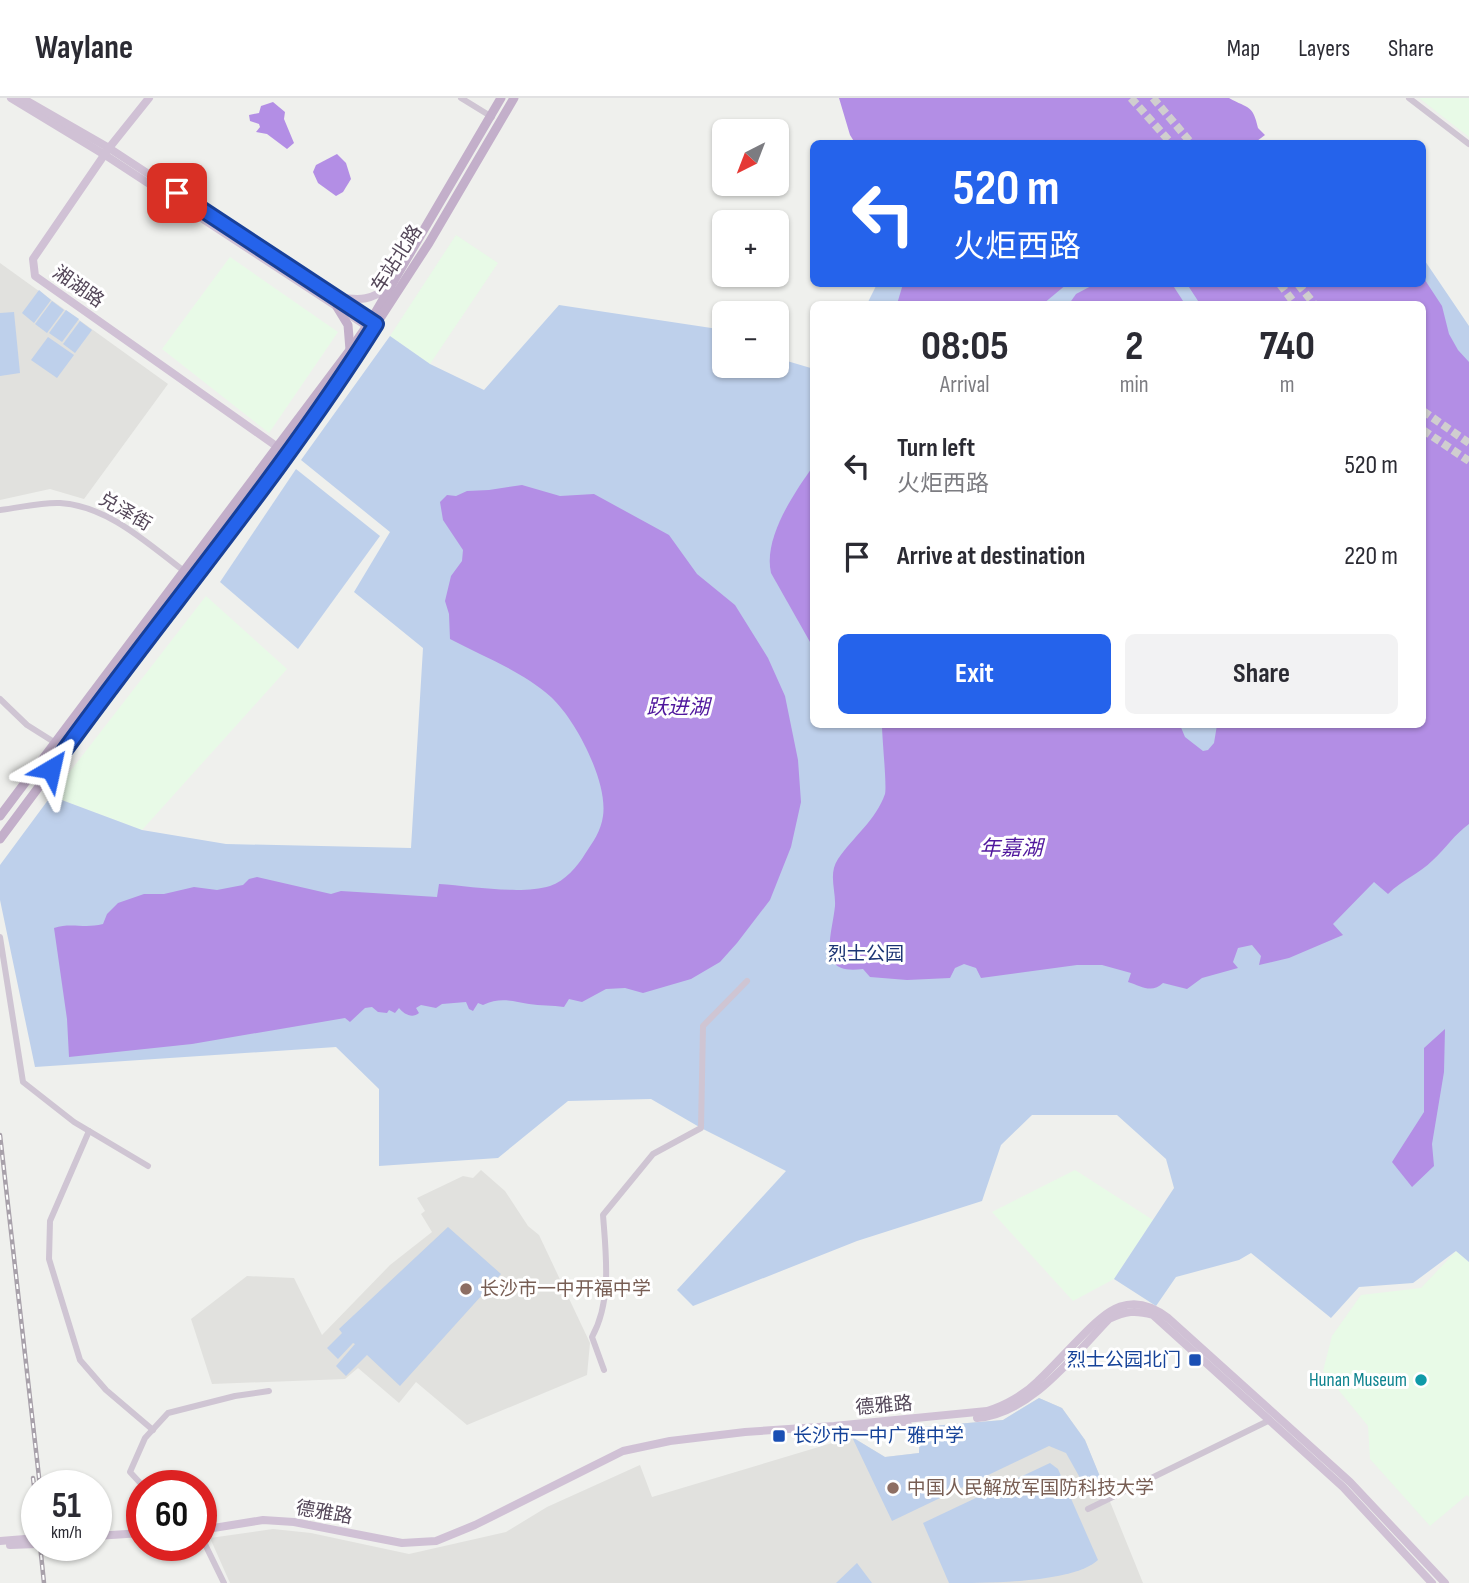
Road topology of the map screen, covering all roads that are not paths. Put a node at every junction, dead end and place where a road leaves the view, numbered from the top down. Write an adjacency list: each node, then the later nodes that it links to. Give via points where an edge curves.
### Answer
1 (11, 98): 11 (street)
2 (22, 98): 11 (street)
3 (149, 98): 11 (street, 湘湖路)
4 (461, 98): 8 (street)
5 (501, 98): 8 (main road, 车站北路)
6 (514, 98): 9 (main road, 车站北路)
7 (1409, 98): 10 (street)
8 (489, 116): 9 (street); 12 (main road, 车站北路)
9 (499, 122): 15 (main road, 车站北路, via 429,243)
10 (1469, 144)
11 (107, 152): 13 (street); 14 (street); 17 (street, 湘湖路, via 33,259 35,276)
12 (391, 286): 13 (street, via 375,297); 15 (main road, 车站北路)
13 (334, 296): 15 (street)
14 (337, 307): 15 (street); 16 (main road, via 348,325)
15 (372, 325): 16 (main road, 车站北路); 23 (main road, 车站北路, via 327,400)
16 (350, 350): 17 (main road, 车站北路)
17 (279, 448): 19 (main road, 车站北路)
18 (0, 510): 19 (street, 兑泽街, via 59,503 87,507 122,525)
19 (184, 571): 21 (main road, 车站北路)
20 (0, 699): 21 (street, via 27,725)
21 (54, 742): 22 (main road, 车站北路)
22 (0, 816)
23 (0, 839)
24 (0, 937): 26 (street, via 23,1082)
25 (747, 981): 28 (street, via 703,1026 701,1128 653,1154 603,1215 607,1279 592,1338)
26 (89, 1131): 27 (street); 31 (street, via 50,1221 49,1259 80,1360 106,1390)
27 (148, 1166)
28 (604, 1370)
29 (268, 1391): 31 (street, via 167,1413)
30 (1273, 1416): 33 (street); 34 (street, 德雅路, via 1157,1309 1128,1304 1106,1312 1036,1384 987,1412 745,1432 624,1451 436,1541 402,1543 263,1520); 40 (street, 德雅路); 41 (street, 德雅路, via 1350,1482)
31 (153, 1430): 32 (street)
32 (131, 1470)
33 (1088, 1509)
34 (217, 1530)
35 (21, 1541): 36 (street)
36 (0, 1544): 37 (street)
37 (21, 1544)
38 (214, 1561): 39 (street)
39 (224, 1583)
40 (1432, 1583)
41 (1445, 1583)

